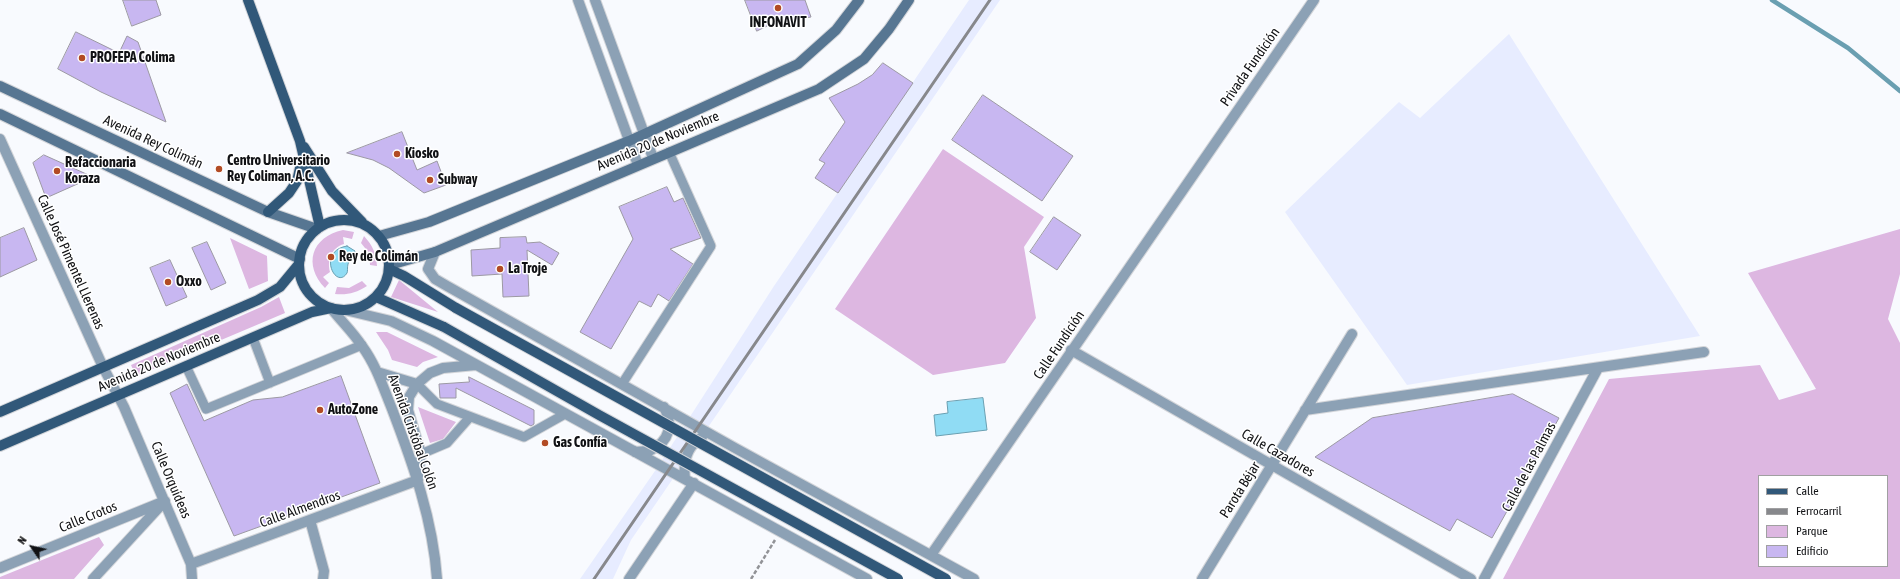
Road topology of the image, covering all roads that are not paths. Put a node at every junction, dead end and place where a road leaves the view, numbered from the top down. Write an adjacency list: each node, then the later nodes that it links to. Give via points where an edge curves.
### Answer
1 (248, 0): 11 (main road)
2 (578, 0): 12 (street)
3 (595, 0): 9 (street)
4 (859, 0): 9 (main road, Avenida 20 de Noviembre, via 836,30 798,64)
5 (909, 0): 14 (main road, Avenida 20 de Noviembre, via 864,59 819,89)
6 (1314, 0): 13 (street, Privada Fundición)
7 (0, 86): 18 (main road, Avenida Rey Colimán)
8 (0, 114): 23 (main road)
9 (644, 134): 12 (main road, Avenida 20 de Noviembre); 16 (street)
10 (0, 139): 35 (street, Calle José Pimentel Llerenas)
11 (300, 141): 15 (main road); 19 (main road, via 332,191)
12 (629, 141): 17 (street); 21 (main road, Avenida 20 de Noviembre, via 429,222)
13 (1210, 150): 31 (street, Calle Fundición)
14 (669, 152): 16 (main road, Avenida 20 de Noviembre); 40 (lane, via 711,246)
15 (303, 155): 18 (main road, via 297,181 290,192); 20 (main road)
16 (653, 158): 17 (main road, Avenida 20 de Noviembre)
17 (638, 165): 22 (main road, Avenida 20 de Noviembre)
18 (268, 212): 20 (main road, Avenida Rey Colimán)
19 (364, 224): 20 (main road, via 346,220 328,223); 21 (main road)
20 (318, 228): 23 (main road, via 306,242)
21 (379, 236): 24 (main road, via 385,245)
22 (435, 252): 24 (main road, Avenida 20 de Noviembre); 40 (street, via 428,269 435,279)
23 (299, 261): 26 (main road, via 303,284 309,294); 35 (main road, Avenida 20 de Noviembre, via 280,287 258,300)
24 (389, 267): 25 (main road, via 385,283); 66 (main road, bridge, via 456,308)
25 (376, 297): 27 (main road, via 362,306); 65 (main road, bridge, via 444,327)
26 (331, 308): 27 (main road); 29 (main road, Avenida 20 de Noviembre, via 312,312); 30 (street, Avenida Cristóbal Colón)
27 (345, 310): 33 (street, via 391,320)
28 (1352, 334): 43 (street, Parota Béjar)
29 (253, 338): 34 (main road, Avenida 20 de Noviembre); 38 (lane)
30 (362, 345): 37 (street, Avenida Cristóbal Colón); 38 (lane)
31 (1071, 350): 51 (street, Calle Cazadores); 56 (street, Calle Fundición)
32 (1704, 352): 36 (street)
33 (476, 364): 39 (street, via 443,368 430,373); 45 (street)
34 (186, 366): 38 (lane, via 206,409); 41 (main road, Avenida 20 de Noviembre)
35 (103, 367): 41 (street, Calle José Pimentel Llerenas); 44 (main road, Avenida 20 de Noviembre)
36 (1598, 368): 43 (street); 70 (street, Calle de las Palmas)
37 (377, 372): 39 (street); 52 (street, Avenida Cristóbal Colón)
38 (270, 383)
39 (417, 384): 46 (lane, via 437,404); 50 (street, via 409,397 408,410)
40 (622, 384): 42 (street)
41 (118, 394): 48 (main road, Avenida 20 de Noviembre); 54 (street, Calle Orquídeas)
42 (664, 407): 47 (street); 49 (street, via 669,418 668,431 663,441 650,450)
43 (1305, 410): 51 (street, Parota Béjar)
44 (0, 412)
45 (565, 414): 46 (lane, via 524,437); 49 (street)
46 (470, 417): 50 (lane, via 447,443)
47 (712, 434): 53 (street, via 700,438 687,455 684,465); 56 (street)
48 (0, 446)
49 (635, 452): 53 (street)
50 (421, 454): 52 (street)
51 (1272, 465): 68 (street, Parota Béjar); 69 (street, Calle Cazadores)
52 (418, 480): 55 (street, Calle Almendros); 62 (street, Avenida Cristóbal Colón, via 435,550)
53 (690, 480): 63 (street); 64 (street)
54 (165, 501): 57 (street, Calle Orquídeas); 58 (street, Calle Crotos); 59 (street)
55 (310, 520): 57 (street, Calle Almendros); 61 (street, via 324,571)
56 (931, 555): 67 (street)
57 (192, 564): 60 (street, Calle Orquídeas)
58 (0, 568)
59 (94, 579)
60 (192, 579)
61 (323, 579)
62 (436, 579)
63 (629, 579)
64 (867, 579)
65 (898, 579)
66 (946, 579)
67 (974, 579)
68 (1202, 579)
69 (1472, 579)
70 (1484, 579)

